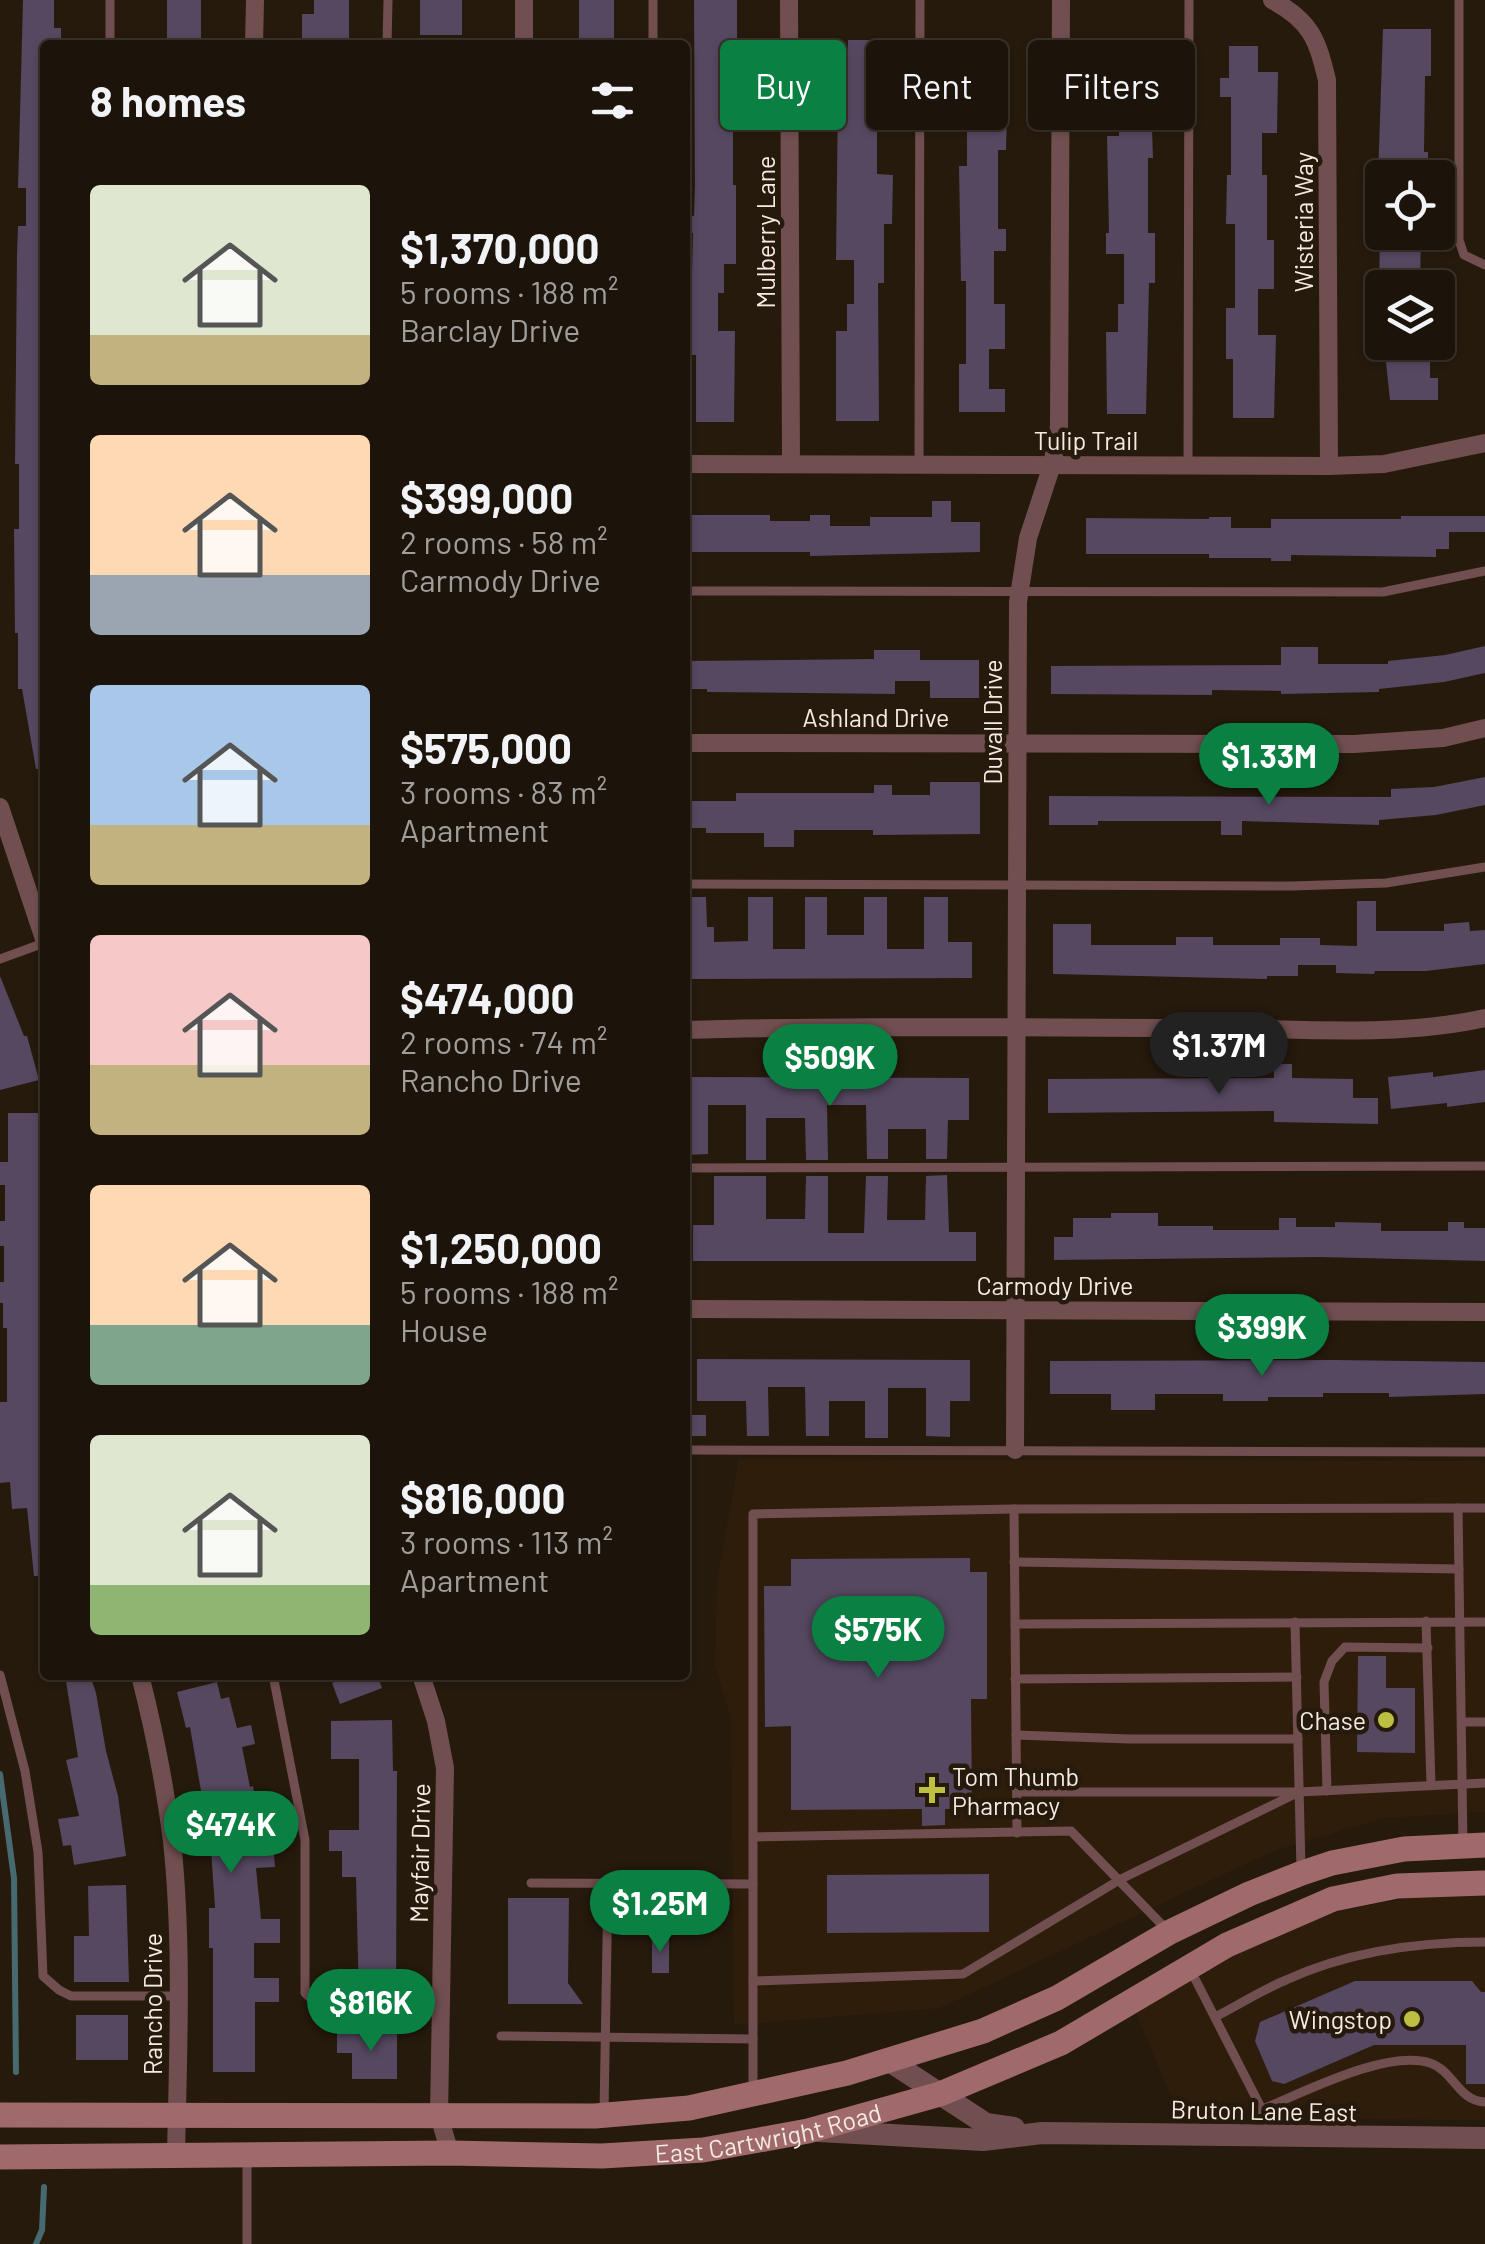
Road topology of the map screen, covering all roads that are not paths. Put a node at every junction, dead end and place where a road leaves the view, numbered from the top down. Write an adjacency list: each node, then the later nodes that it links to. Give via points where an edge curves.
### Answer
1 (110, 0): 12 (lane)
2 (255, 0): 13 (street)
3 (388, 0): 14 (lane)
4 (524, 0): 15 (street)
5 (653, 0): 16 (lane)
6 (789, 0): 20 (street, Mulberry Lane)
7 (920, 0): 21 (lane)
8 (1061, 0): 22 (street, Duvall Drive, via 1059,426)
9 (1190, 0): 23 (lane)
10 (1272, 0): 24 (street, Wisteria Way, via 1314,33 1328,80)
11 (1459, 0): 17 (lane, via 1459,240 1464,255)
12 (110, 40)
13 (254, 40)
14 (387, 40)
15 (524, 40)
16 (653, 40)
17 (1485, 264)
18 (1485, 444): 24 (street, Tulip Trail, via 1384,464)
19 (690, 464): 20 (street, Tulip Trail)
20 (791, 464): 21 (street, Tulip Trail)
21 (919, 464): 22 (street, Tulip Trail)
22 (1052, 465): 23 (street, Tulip Trail); 27 (street, Duvall Drive)
23 (1188, 466): 24 (street, Tulip Trail)
24 (1328, 466)
25 (1485, 571): 27 (lane, via 1383,592)
26 (690, 591): 27 (lane)
27 (1019, 592): 30 (street, Duvall Drive)
28 (1485, 728): 30 (street, Ashland Drive, via 1354,744)
29 (690, 743): 30 (street, Ashland Drive)
30 (1017, 743): 34 (street, Duvall Drive)
31 (0, 807): 35 (street)
32 (1485, 867): 34 (lane, via 1367,884)
33 (690, 884): 34 (lane)
34 (1017, 886): 39 (street, Duvall Drive)
35 (40, 912)
36 (40, 944): 37 (lane)
37 (0, 959)
38 (1485, 1018): 39 (street, via 1451,1026)
39 (1017, 1028): 40 (street); 41 (street, Duvall Drive)
40 (690, 1030)
41 (1017, 1166): 42 (lane); 43 (lane); 45 (street, Duvall Drive)
42 (1485, 1166)
43 (690, 1168)
44 (690, 1309): 45 (street, Carmody Drive)
45 (1017, 1310): 46 (street, Carmody Drive); 48 (street, Duvall Drive)
46 (1485, 1312)
47 (690, 1450): 48 (lane)
48 (1015, 1450): 49 (lane)
49 (1485, 1452)
50 (1458, 1508): 51 (lane); 52 (lane); 54 (lane)
51 (1485, 1508)
52 (1014, 1509): 53 (lane); 78 (lane, via 753,1514)
53 (1014, 1562): 54 (lane); 59 (lane)
54 (1459, 1569): 56 (lane)
55 (1426, 1621): 56 (lane); 57 (lane); 60 (lane)
56 (1460, 1621): 58 (lane); 67 (lane)
57 (1295, 1622): 59 (lane); 62 (lane)
58 (1485, 1622)
59 (1015, 1624): 63 (lane)
60 (1428, 1648): 73 (lane); 74 (lane, via 1345,1647 1332,1660 1324,1682)
61 (0, 1676): 90 (lane, via 38,1852 43,1976 72,1996)
62 (1297, 1678): 63 (lane); 70 (lane)
63 (1015, 1679): 69 (lane)
64 (141, 1680): 90 (street, Rancho Drive, via 172,1843)
65 (274, 1680): 91 (lane, via 305,1840 305,1993 322,2009)
66 (423, 1680): 91 (street, Mayfair Drive, via 445,1768)
67 (1462, 1722): 68 (lane); 72 (lane)
68 (1485, 1722)
69 (1016, 1735): 70 (lane); 75 (lane)
70 (1298, 1739): 76 (lane)
71 (1485, 1782): 72 (lane)
72 (1462, 1783): 73 (lane); 79 (lane)
73 (1431, 1785): 74 (lane)
74 (1326, 1791): 76 (lane)
75 (1017, 1792): 76 (lane); 77 (lane)
76 (1299, 1792): 80 (lane); 81 (lane)
77 (1017, 1833): 78 (lane); 81 (lane, via 1072,1831)
78 (753, 1837): 85 (lane)
79 (1474, 1845): 80 (main road, East Cartwright Road, via 1386,1852)
80 (1302, 1873): 86 (main road, East Cartwright Road)
81 (1121, 1879): 86 (lane); 89 (lane, via 962,1974)
82 (1485, 1882): 88 (main road, East Cartwright Road, via 1397,1886 1332,1899)
83 (531, 1883): 84 (lane)
84 (608, 1884): 85 (lane); 94 (lane)
85 (753, 1884): 89 (lane)
86 (1170, 1932): 88 (main road); 96 (main road, East Cartwright Road, via 1057,1998 983,2031)
87 (1485, 1942): 92 (lane, via 1354,1956 1288,1979)
88 (1188, 1967): 92 (lane); 97 (main road, East Cartwright Road, via 1061,2043)
89 (753, 1981): 95 (lane)
90 (177, 1996): 102 (street, Rancho Drive)
91 (442, 2012): 104 (street, Mayfair Drive)
92 (1216, 2016): 100 (lane)
93 (501, 2036): 94 (lane)
94 (606, 2038): 95 (lane); 103 (lane)
95 (753, 2040): 98 (lane)
96 (888, 2060): 97 (street, Bruton Lane East); 98 (main road, East Cartwright Road)
97 (940, 2094): 105 (main road, East Cartwright Road); 106 (street, Bruton Lane East, via 986,2124)
98 (753, 2096): 103 (main road, East Cartwright Road); 109 (main road)
99 (1485, 2102): 100 (lane, via 1462,2094 1430,2063 1381,2061)
100 (1260, 2110): 107 (lane)
101 (0, 2114): 102 (main road, East Cartwright Road)
102 (177, 2115): 104 (main road, East Cartwright Road); 111 (street, Rancho Drive)
103 (604, 2115): 104 (main road, East Cartwright Road)
104 (439, 2116): 110 (street, Mayfair Drive)
105 (808, 2131): 106 (street, Bruton Lane East, via 984,2140); 109 (main road, East Cartwright Road)
106 (1042, 2133): 107 (street, Bruton Lane East)
107 (1277, 2138): 108 (street, Bruton Lane East)
108 (1485, 2138)
109 (759, 2140): 110 (main road, East Cartwright Road, via 602,2156)
110 (450, 2154): 112 (main road, East Cartwright Road)
111 (176, 2156): 112 (main road, East Cartwright Road); 113 (main road, East Cartwright Road)
112 (247, 2156): 114 (lane)
113 (0, 2157)
114 (247, 2244)

